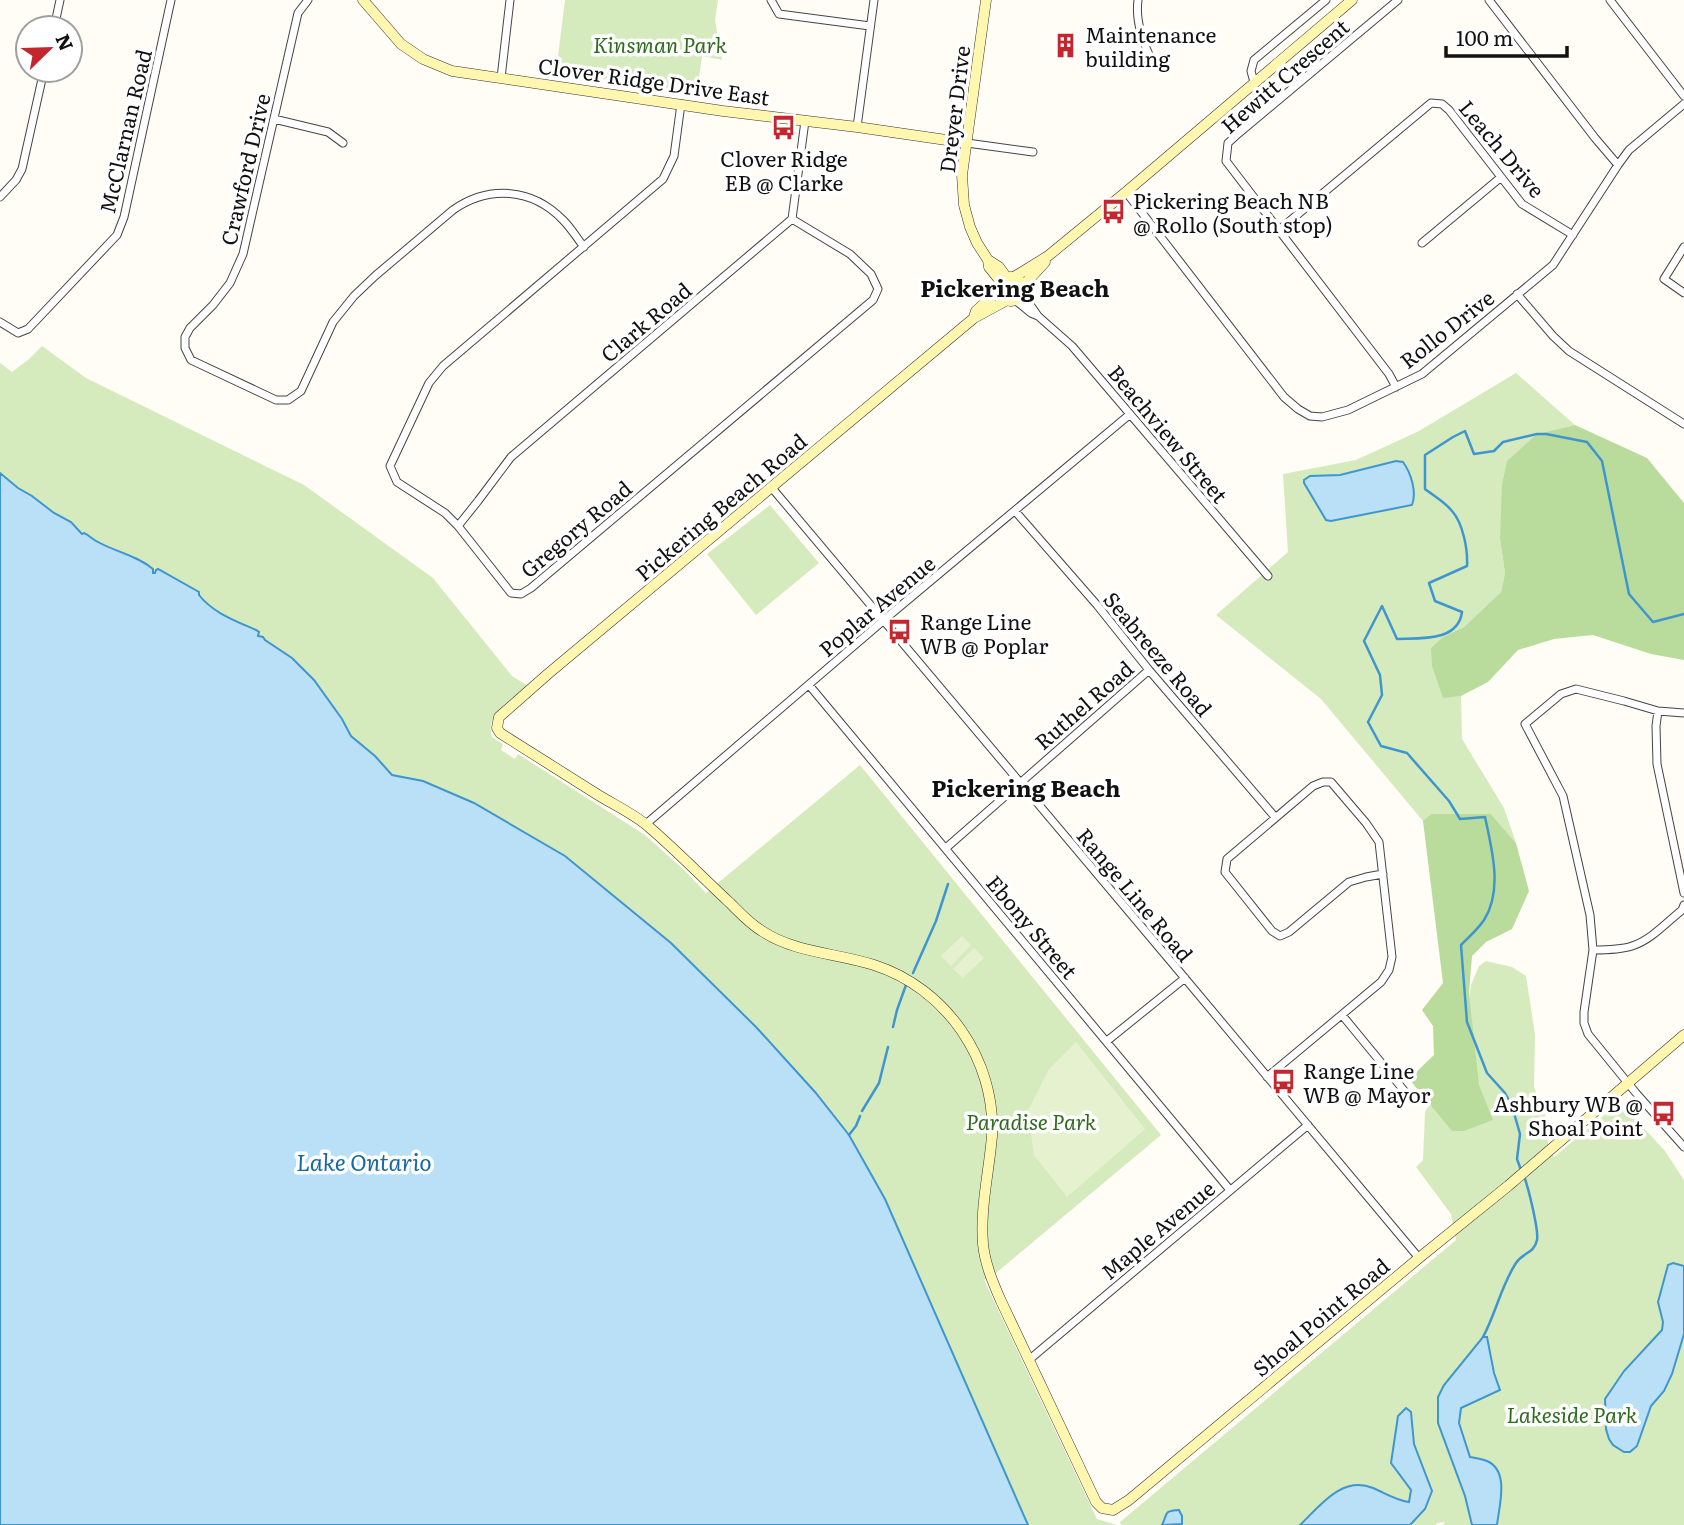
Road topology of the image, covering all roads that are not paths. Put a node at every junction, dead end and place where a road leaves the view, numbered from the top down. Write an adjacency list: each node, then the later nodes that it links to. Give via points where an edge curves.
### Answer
1 (171, 0): 44 (street, McClarnan Road, via 117,235 27,329 18,333)
2 (308, 0): 22 (street, Crawford Drive, via 298,13)
3 (362, 0): 16 (street, Clover Ridge Drive East, via 401,44 423,59 452,71)
4 (510, 0): 16 (street)
5 (771, 0): 14 (street, via 779,14)
6 (874, 0): 14 (street)
7 (986, 0): 26 (street, Dreyer Drive)
8 (1138, 0): 15 (street, via 1139,27)
9 (1326, 0): 17 (street, via 1254,60)
10 (1352, 0): 17 (street, Pickering Beach Road)
11 (1398, 0): 33 (street, Hewitt Crescent, via 1228,143 1226,161)
12 (1489, 0): 28 (street)
13 (1610, 0): 19 (street)
14 (870, 26): 24 (street)
15 (1154, 65)
16 (501, 78): 20 (street, Clover Ridge Drive East)
17 (1254, 82): 30 (street, Pickering Beach Road)
18 (41, 84): 31 (street, via 22,169)
19 (1684, 96)
20 (681, 104): 23 (street, Clover Ridge Drive East); 36 (street, Gregory Road, via 674,156 663,179)
21 (1684, 104): 28 (street, Rollo Drive, via 1629,150)
22 (274, 119): 25 (street, via 328,132); 36 (street, Crawford Drive, via 243,254 230,282 190,328 185,348 191,359 276,400 288,400 300,391 333,322 354,296 464,202 486,194 524,196 563,220)
23 (805, 121): 24 (street, Clover Ridge Drive East); 32 (street)
24 (857, 127): 26 (street, Clover Ridge Drive East)
25 (342, 143)
26 (967, 143): 27 (street); 39 (street, Dreyer Drive, via 962,175 970,228)
27 (1033, 152)
28 (1618, 165): 34 (street, Rollo Drive)
29 (1500, 178): 33 (street, Leach Drive, via 1449,110 1431,103); 34 (street, Leach Drive, via 1522,204); 35 (street)
30 (1126, 192): 38 (street, Pickering Beach Road); 45 (street, Rollo Drive, via 1284,397 1298,409 1322,417)
31 (0, 197)
32 (792, 219): 50 (street, Clark Road, via 511,457); 50 (street, Gregory Road, via 850,254 871,274 878,289 873,300 521,594 511,593)
33 (1279, 230): 45 (street, Hewitt Crescent)
34 (1573, 235): 41 (street, Rollo Drive, via 1553,265)
35 (1422, 243)
36 (584, 247): 50 (street, Gregory Road, via 443,366 429,383 390,466 397,482)
37 (1684, 247): 40 (street, via 1664,279)
38 (1048, 256): 39 (street, Pickering Beach Road); 42 (street, Pickering Beach Road)
39 (1006, 282): 42 (street, via 1018,279); 42 (street, via 1001,295); 43 (street, Pickering Beach Road)
40 (1684, 293)
41 (1517, 294): 45 (street, Rollo Drive, via 1422,374); 47 (street, via 1569,351)
42 (1016, 295): 43 (street, Pickering Beach Road); 46 (street, Beachview Street, via 1072,346)
43 (974, 318): 48 (street, Pickering Beach Road)
44 (0, 322)
45 (1396, 387)
46 (1129, 415): 49 (street, Poplar Avenue); 51 (street, Beachview Street)
47 (1684, 424)
48 (772, 488): 52 (street, Range Line Road); 59 (street, Pickering Beach Road, via 499,717 500,733)
49 (1015, 511): 52 (street, Poplar Avenue); 53 (street, Seabreeze Road)
50 (458, 526)
51 (1268, 576)
52 (884, 621): 54 (street, Poplar Avenue); 57 (street, Range Line Road)
53 (1149, 670): 57 (street, Ruthel Road); 58 (street, Seabreeze Road)
54 (809, 685): 59 (street, Poplar Avenue); 60 (street, Ebony Street)
55 (1658, 711): 56 (street); 62 (street, via 1657,764); 64 (street, via 1576,689 1561,694 1525,724 1563,796 1590,915)
56 (1684, 713)
57 (1020, 783): 60 (street, Ruthel Road); 65 (street, Range Line Road)
58 (1275, 817): 61 (street, via 1313,786 1331,782 1379,842); 61 (street, via 1227,859 1224,872 1280,936 1349,882)
59 (646, 824): 76 (street, via 761,931 799,948 875,965 904,977 937,1002 960,1028 988,1085 993,1123 983,1210 985,1255 994,1285)
60 (946, 848): 68 (street, Ebony Street)
61 (1383, 874): 66 (street, via 1392,957 1389,970)
62 (1684, 893)
63 (1684, 905): 64 (street, via 1632,946)
64 (1593, 950): 70 (street, via 1584,1023 1596,1045)
65 (1185, 978): 68 (street); 69 (street, Range Line Road)
66 (1342, 1015): 69 (street); 71 (street)
67 (1684, 1035): 70 (street, Shoal Point Road)
68 (1107, 1041): 74 (street, Ebony Street)
69 (1268, 1077): 72 (street, Range Line Road)
70 (1628, 1082): 73 (street); 75 (street, Shoal Point Road)
71 (1411, 1099)
72 (1308, 1125): 74 (street, Maple Avenue); 75 (street, Range Line Road)
73 (1684, 1147)
74 (1230, 1190): 76 (street, Maple Avenue)
75 (1419, 1258): 76 (street, Shoal Point Road, via 1113,1510 1096,1503)
76 (1030, 1359)

